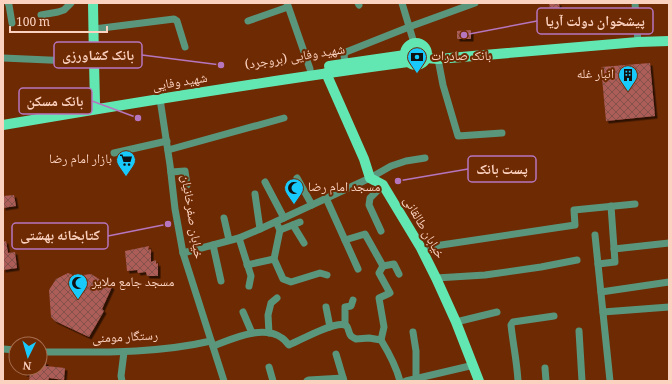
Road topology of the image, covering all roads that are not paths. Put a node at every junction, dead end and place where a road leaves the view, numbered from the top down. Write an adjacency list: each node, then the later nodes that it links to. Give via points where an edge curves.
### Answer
1 (8, 3): 10 (street)
2 (71, 3): 8 (street, via 64,10)
3 (93, 3): 12 (main road)
4 (402, 3): 11 (street)
5 (475, 3): 11 (street)
6 (635, 3): 14 (street)
7 (288, 5): 9 (street); 23 (street)
8 (40, 15)
9 (248, 21)
10 (12, 23)
11 (409, 27): 15 (street); 22 (street, via 346,52)
12 (94, 29): 16 (street, via 174,19 177,21); 21 (main road)
13 (669, 41): 14 (main road)
14 (638, 42): 20 (main road)
15 (414, 43): 18 (main road, via 423,46); 19 (main road, via 405,50)
16 (185, 47)
17 (3, 58): 21 (street)
18 (426, 58): 19 (main road, via 420,64 412,64); 20 (main road)
19 (406, 59): 22 (main road, شهید وفایی (بروجرد)); 24 (main road, شهید وفایی)
20 (438, 59): 30 (street, via 458,136)
21 (94, 62): 26 (main road)
22 (345, 63): 23 (main road, شهید وفایی (بروجرد))
23 (310, 69): 26 (main road, شهید وفایی (بروجرد))
24 (326, 73): 25 (main road, شهید وفایی); 37 (main road)
25 (160, 99): 29 (main road, شهید وفایی); 31 (street, خیابان صفرخانیان)
26 (95, 103): 27 (main road)
27 (3, 118)
28 (284, 118): 32 (street)
29 (3, 125)
30 (502, 134)
31 (167, 141): 32 (street, خیابان صفرخانیان); 33 (street)
32 (168, 150): 35 (street, خیابان صفرخانیان)
33 (114, 153)
34 (425, 158): 37 (street, via 392,166)
35 (171, 172): 39 (street, via 185,171); 61 (street, خیابان صفرخانیان)
36 (297, 178): 44 (street)
37 (370, 178): 40 (main road); 42 (street)
38 (265, 182): 47 (street)
39 (187, 185)
40 (383, 185): 51 (street, via 370,198 369,206); 59 (main road, خیابان طالقانی)
41 (255, 194): 49 (street)
42 (326, 198): 44 (street); 55 (street)
43 (635, 204): 45 (street)
44 (312, 205): 47 (street)
45 (611, 206): 59 (street, via 574,210 575,225); 60 (street)
46 (224, 218): 54 (street)
47 (284, 218): 48 (street)
48 (276, 222): 49 (street); 50 (street)
49 (260, 229): 53 (street)
50 (280, 230): 56 (street, via 297,223); 62 (street)
51 (381, 231)
52 (595, 235): 64 (street)
53 (239, 238): 54 (street); 65 (street)
54 (229, 240): 58 (street)
55 (345, 240): 66 (street, via 365,234); 67 (street)
56 (304, 243)
57 (669, 243): 60 (street)
58 (213, 245): 61 (street); 71 (street)
59 (421, 248): 70 (main road, خیابان طالقانی)
60 (614, 249): 64 (street, via 615,262)
61 (183, 253): 91 (street, خیابان صفرخانیان)
62 (274, 259): 65 (street); 69 (street, via 283,279 291,282 320,273)
63 (577, 260): 70 (street, via 485,275)
64 (598, 264): 74 (street)
65 (248, 265): 73 (street)
66 (383, 266): 68 (street, via 394,264); 90 (street, via 379,273 390,293 379,298 384,327)
67 (358, 269)
68 (399, 274)
69 (327, 275)
70 (436, 278): 83 (main road, خیابان طالقانی)
71 (221, 281)
72 (669, 282): 74 (street)
73 (250, 286)
74 (601, 292): 81 (street)
75 (277, 298): 89 (street, via 271,303 268,315)
76 (353, 300): 84 (street, via 351,306 345,307)
77 (326, 307): 85 (street)
78 (669, 307): 81 (street)
79 (243, 312): 88 (street)
80 (497, 312): 83 (street)
81 (603, 312): 110 (street)
82 (554, 316): 107 (street, via 513,322 511,325)
83 (456, 322): 95 (main road, خیابان طالقانی)
84 (345, 325): 85 (street); 90 (street, via 350,335 356,339)
85 (330, 327): 89 (street, via 289,345 282,338)
86 (579, 331): 109 (street)
87 (413, 332): 99 (street)
88 (252, 333): 89 (street, رستگار مومنی); 91 (street, رستگار مومنی)
89 (269, 333)
90 (381, 340): 104 (street, via 389,352)
91 (212, 344): 93 (street, رستگار مومنی); 101 (street, خیابان صفرخانیان)
92 (48, 352): 93 (street, رستگار مومنی)
93 (124, 352): 100 (street)
94 (336, 354): 98 (street)
95 (474, 366): 99 (street); 106 (main road, خیابان طالقانی)
96 (269, 367): 102 (street)
97 (546, 368): 108 (street)
98 (344, 379): 103 (street)
99 (416, 380): 105 (street)
100 (122, 381)
101 (224, 381)
102 (273, 381)
103 (307, 381)
104 (400, 381)
105 (406, 381)
106 (479, 381)
107 (518, 381)
108 (546, 381)
109 (582, 381)
110 (610, 381)

